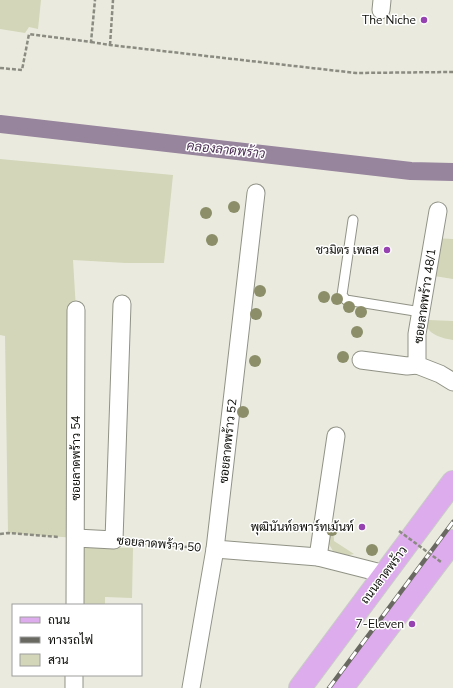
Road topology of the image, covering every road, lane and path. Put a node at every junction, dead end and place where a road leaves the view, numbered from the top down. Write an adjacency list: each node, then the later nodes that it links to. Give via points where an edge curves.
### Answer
1 (95, 0): 3 (path)
2 (113, 0): 4 (path)
3 (91, 42): 4 (path); 5 (path, via 29,34 22,70)
4 (110, 45): 6 (path, via 356,73)
5 (0, 68)
6 (453, 72)
7 (256, 194): 23 (street, ซอยลาดพร้าว 52)
8 (438, 211): 12 (street, ซอยลาดพร้าว 48/1)
9 (353, 220): 12 (lane, via 342,295 344,298)
10 (122, 304): 21 (street)
11 (76, 310): 20 (street, ซอยลาดพร้าว 54)
12 (421, 312): 14 (street, ซอยลาดพร้าว 48/1, via 417,334)
13 (361, 360): 14 (street)
14 (417, 365): 15 (street)
15 (453, 382)
16 (336, 436): 24 (street)
17 (453, 482): 26 (main road, ถนนลาดพร้าว)
18 (399, 531): 25 (path, bridge)
19 (0, 534): 20 (path)
20 (76, 538): 21 (street, ซอยลาดพร้าว 50); 27 (street, ซอยลาดพร้าว 54)
21 (114, 540): 23 (path, ซอยลาดพร้าว 50)
22 (453, 541): 32 (main road)
23 (215, 549): 24 (street, ซอยลาดพร้าว 50); 30 (street, ซอยลาดพร้าว 52)
24 (318, 557): 26 (street, ซอยลาดพร้าว 50)
25 (441, 562)
26 (385, 574): 31 (main road, ถนนลาดพร้าว)
27 (75, 604)
28 (74, 676): 29 (street)
29 (74, 688)
30 (191, 688)
31 (300, 688)
32 (342, 688)

